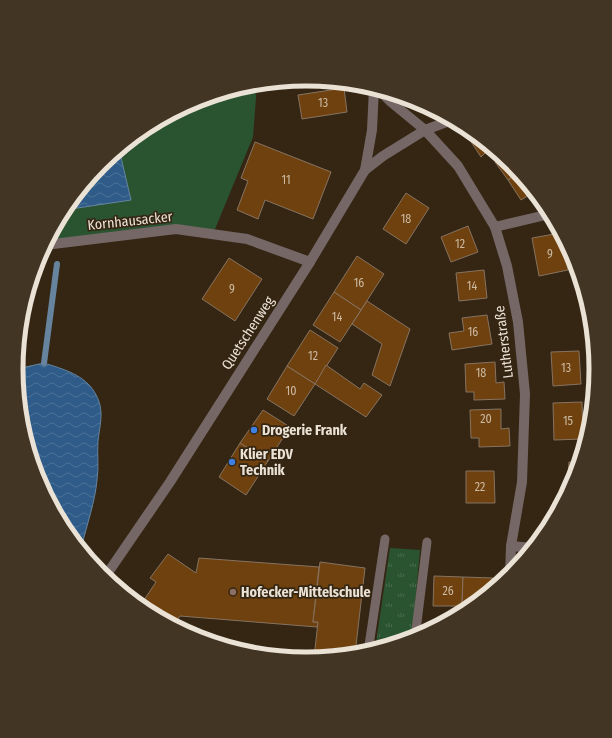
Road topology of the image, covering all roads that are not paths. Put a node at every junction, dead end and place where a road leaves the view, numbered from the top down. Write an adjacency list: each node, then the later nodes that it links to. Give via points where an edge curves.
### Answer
1 (374, 95): 5 (street, Quetschenweg, via 372,130)
2 (387, 98): 4 (street, Lutherstraße)
3 (445, 123): 4 (street)
4 (425, 130): 5 (street); 7 (street, Lutherstraße, via 458,166)
5 (365, 170): 9 (street, Quetschenweg)
6 (543, 216): 7 (street)
7 (495, 227): 12 (street, Lutherstraße, via 507,266 518,322 525,394 522,482)
8 (52, 244): 9 (street, Kornhausacker, via 176,229 248,239)
9 (310, 262): 15 (street, Quetschenweg, via 170,482)
10 (384, 540): 17 (lane)
11 (427, 542): 16 (lane)
12 (512, 546): 13 (street); 14 (street, Lutherstraße)
13 (526, 547)
14 (511, 564)
15 (109, 572)
16 (416, 629)
17 (369, 645)

